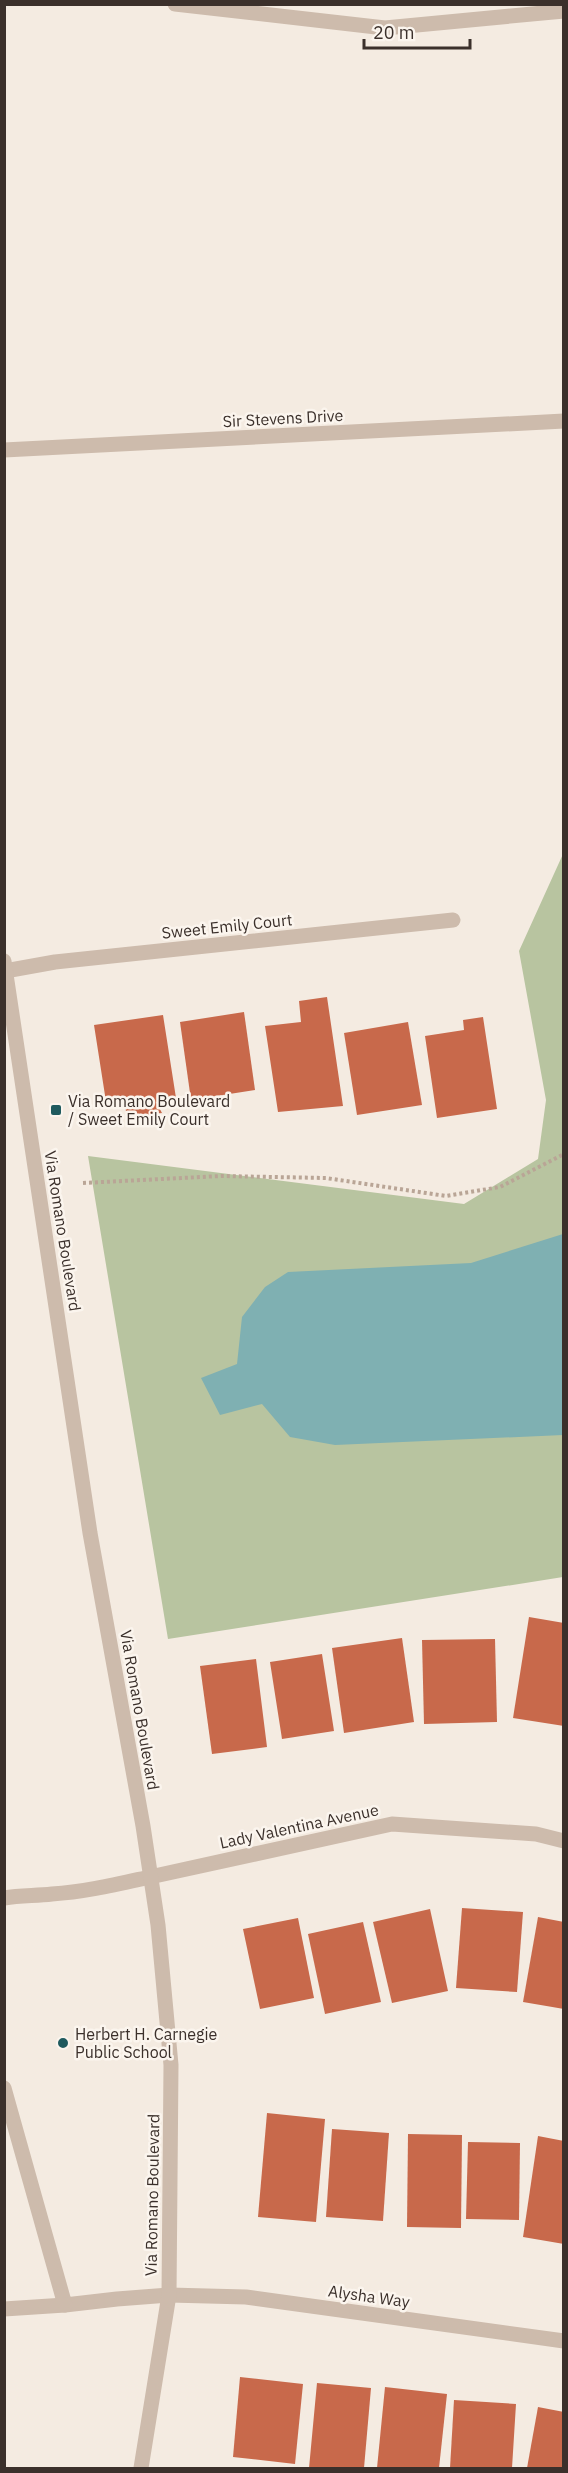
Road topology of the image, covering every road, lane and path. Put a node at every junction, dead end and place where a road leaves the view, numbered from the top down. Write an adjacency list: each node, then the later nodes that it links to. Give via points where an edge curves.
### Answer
1 (176, 4): 2 (street, via 385,28)
2 (564, 11)
3 (564, 421): 4 (street, Sir Stevens Drive)
4 (4, 450)
5 (453, 920): 6 (street, Sweet Emily Court)
6 (5, 966): 10 (street, Via Romano Boulevard, via 90,1533)
7 (564, 1154): 8 (path, via 500,1186 446,1196 326,1178 221,1176)
8 (83, 1183)
9 (564, 1841): 10 (street, Lady Valentina Avenue, via 536,1834 392,1824)
10 (150, 1877): 11 (street, Lady Valentina Avenue, via 102,1888); 13 (street, Via Romano Boulevard, via 171,2065)
11 (4, 1898)
12 (4, 2088): 14 (street)
13 (169, 2295): 14 (street, Alysha Way); 16 (street, Alysha Way, via 246,2297); 17 (street, Via Romano Boulevard)
14 (65, 2305): 15 (street, Alysha Way)
15 (4, 2309)
16 (564, 2341)
17 (141, 2469)

